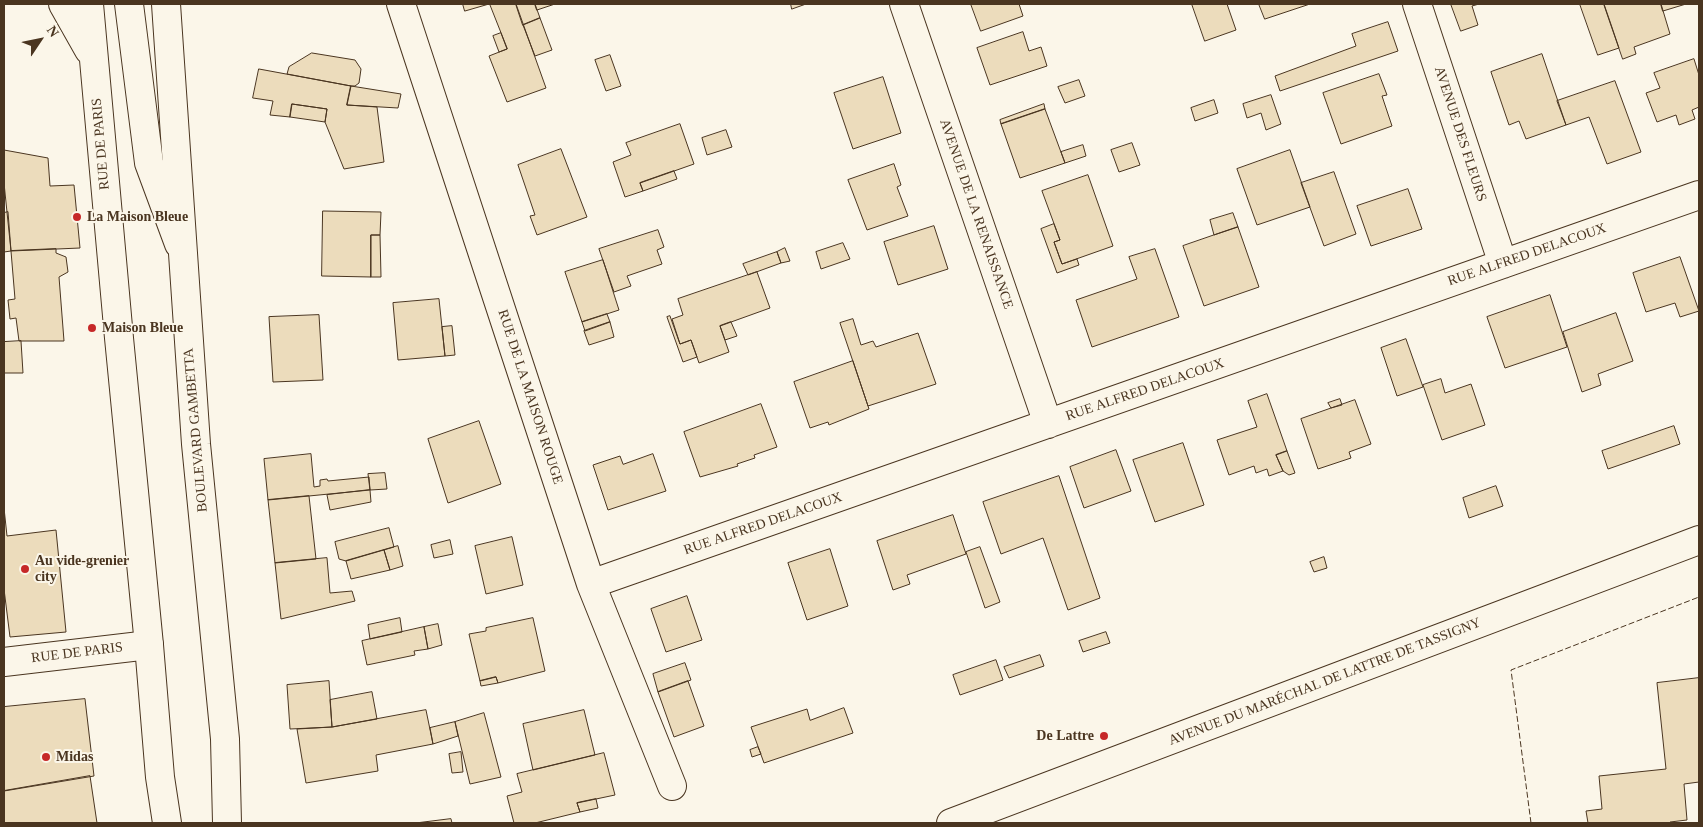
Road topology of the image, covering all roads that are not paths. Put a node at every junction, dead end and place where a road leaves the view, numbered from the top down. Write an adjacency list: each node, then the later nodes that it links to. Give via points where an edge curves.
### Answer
1 (63, 4): 8 (street)
2 (89, 4): 8 (street, RUE DE PARIS)
3 (129, 4): 10 (street, via 149,163)
4 (166, 4): 10 (street, BOULEVARD GAMBETTA)
5 (401, 4): 14 (street, RUE DE LA MAISON ROUGE)
6 (904, 4): 12 (street, AVENUE DE LA RENAISSANCE)
7 (1417, 4): 11 (street, AVENUE DES FLEURS)
8 (94, 58): 15 (street, RUE DE PARIS)
9 (1699, 195): 11 (street, RUE ALFRED DELACOUX)
10 (183, 257): 19 (street, BOULEVARD GAMBETTA, via 196,444 224,739)
11 (1503, 264): 12 (street, RUE ALFRED DELACOUX)
12 (1048, 424): 14 (street, RUE ALFRED DELACOUX)
13 (1699, 540): 20 (street, AVENUE DU MARÉCHAL DE LATTRE DE TASSIGNY)
14 (591, 584): 17 (street, RUE DE LA MAISON ROUGE)
15 (150, 645): 16 (street, RUE DE PARIS); 18 (street, via 160,777)
16 (4, 662)
17 (672, 786)
18 (168, 823)
19 (227, 823)
20 (951, 823)

